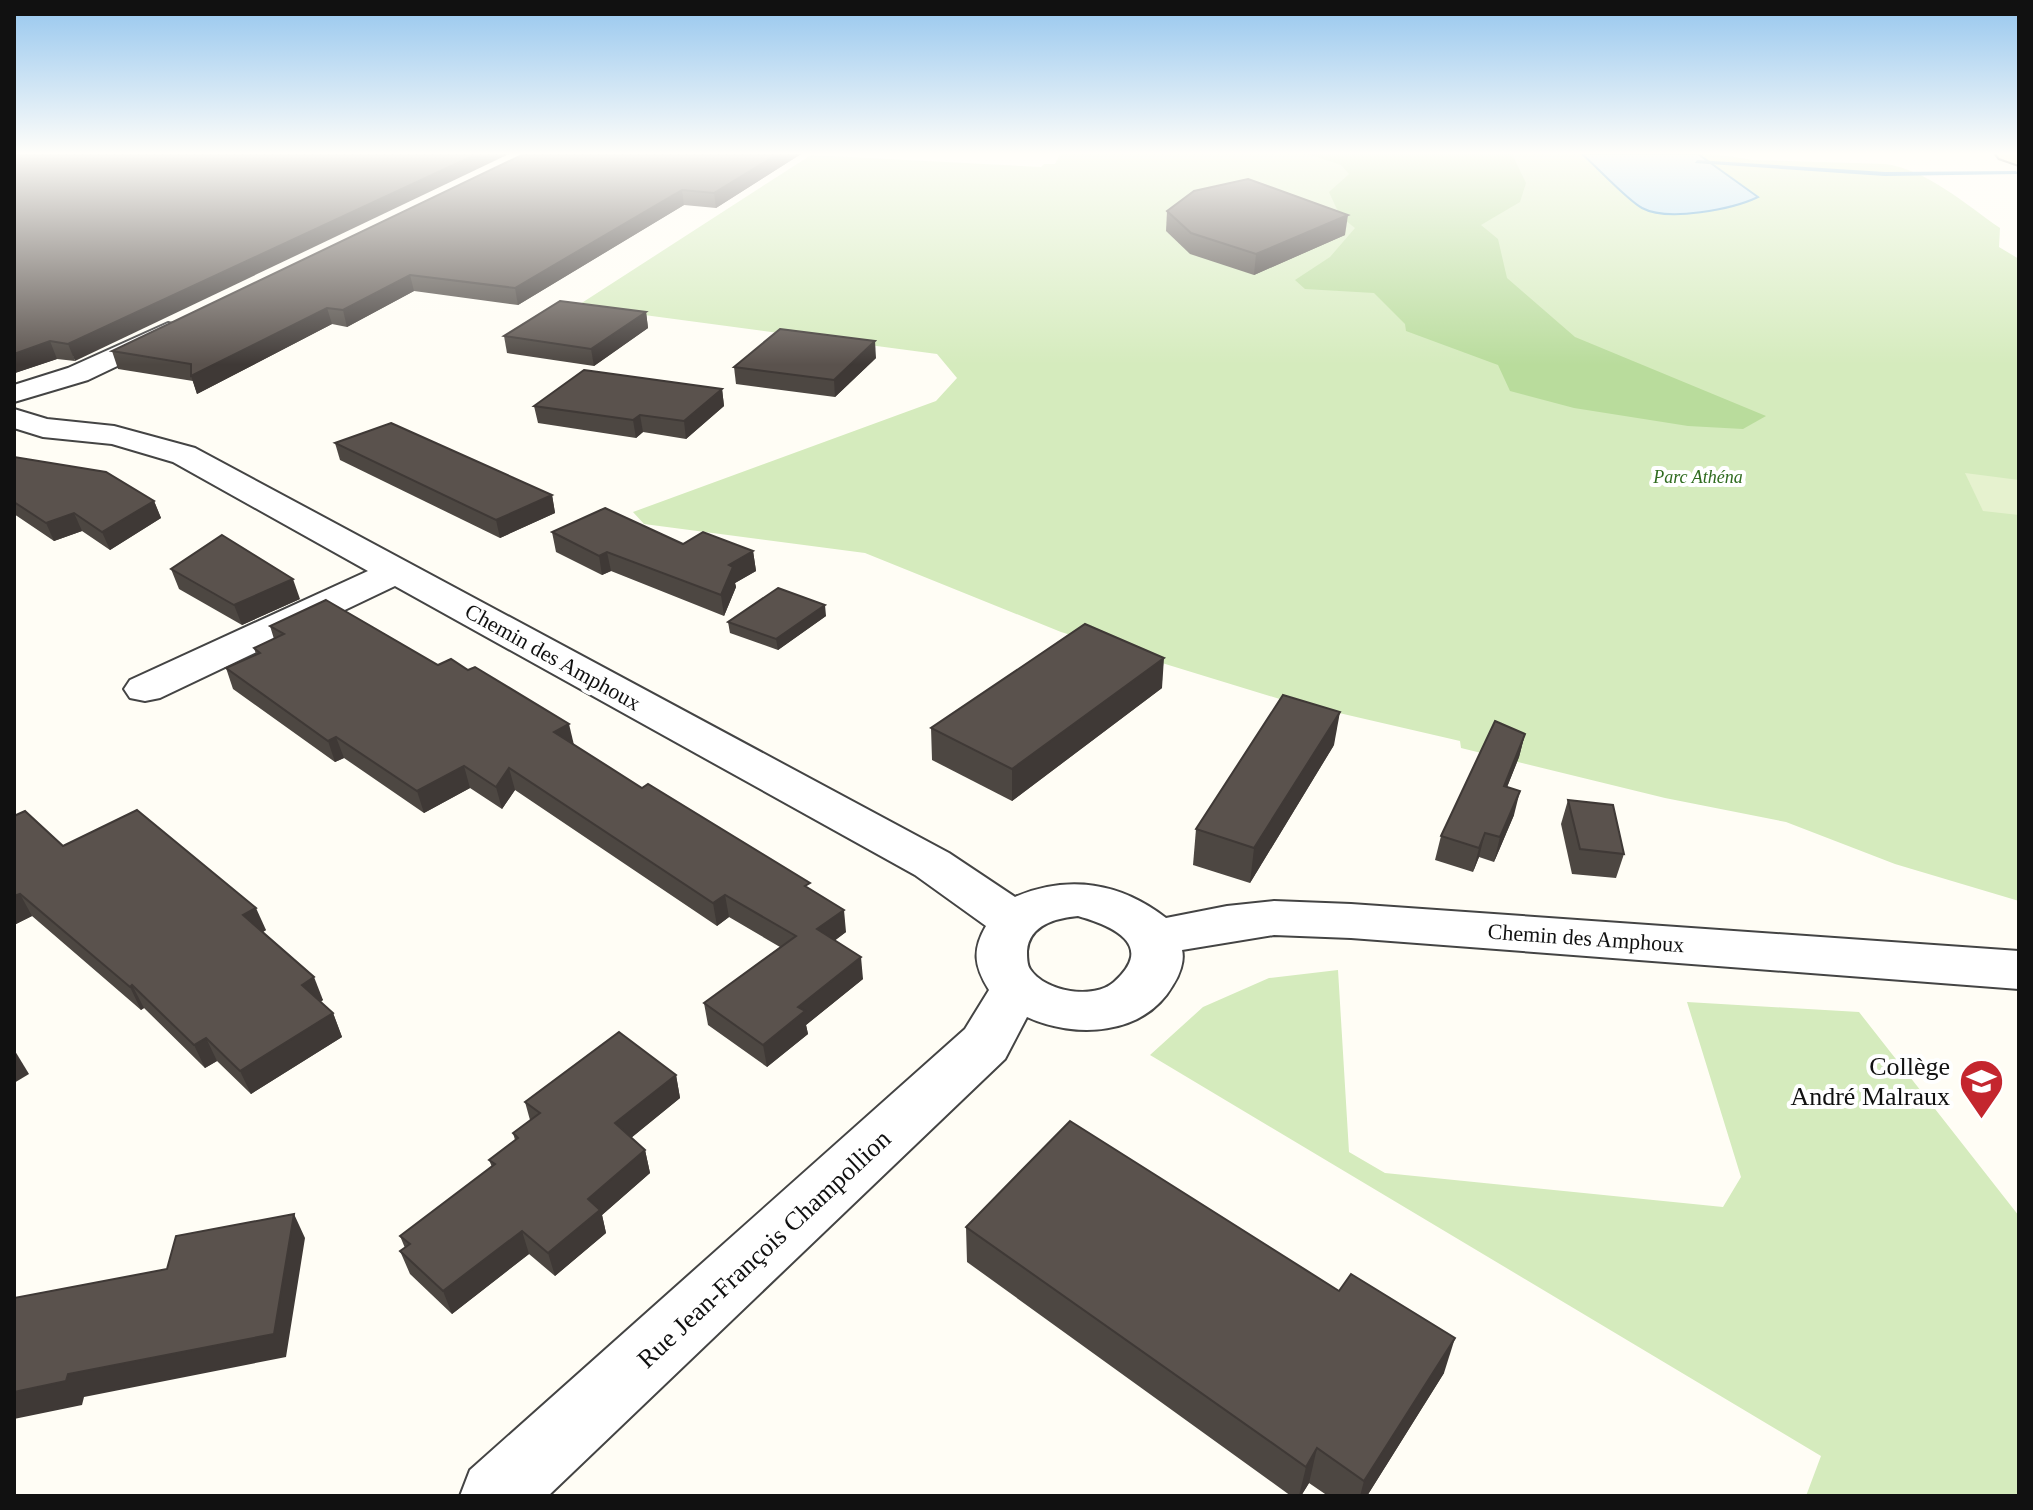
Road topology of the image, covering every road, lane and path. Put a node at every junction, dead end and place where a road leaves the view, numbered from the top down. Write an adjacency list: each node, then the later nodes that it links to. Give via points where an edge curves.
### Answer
1 (186, 322): 2 (street)
2 (78, 374): 3 (street); 4 (street)
3 (15, 406): 4 (street); 4 (street, Chemin des Amphoux, via 43,428)
4 (57, 411): 5 (street, Chemin des Amphoux, via 114,435 184,455)
5 (384, 565): 6 (street); 7 (street, Chemin des Amphoux, via 932,864)
6 (134, 679)
7 (1015, 921): 8 (street, via 1033,909 1078,899 1103,902 1125,910); 10 (street, via 1000,947 1000,961)
8 (1155, 938): 9 (street, Chemin des Amphoux, via 1274,918 1336,920); 10 (street, via 1155,977 1140,994 1118,1006 1063,1011)
9 (2019, 970)
10 (1016, 989): 11 (street, Rue Jean-François Champollion, via 985,1044)
11 (496, 1496)

